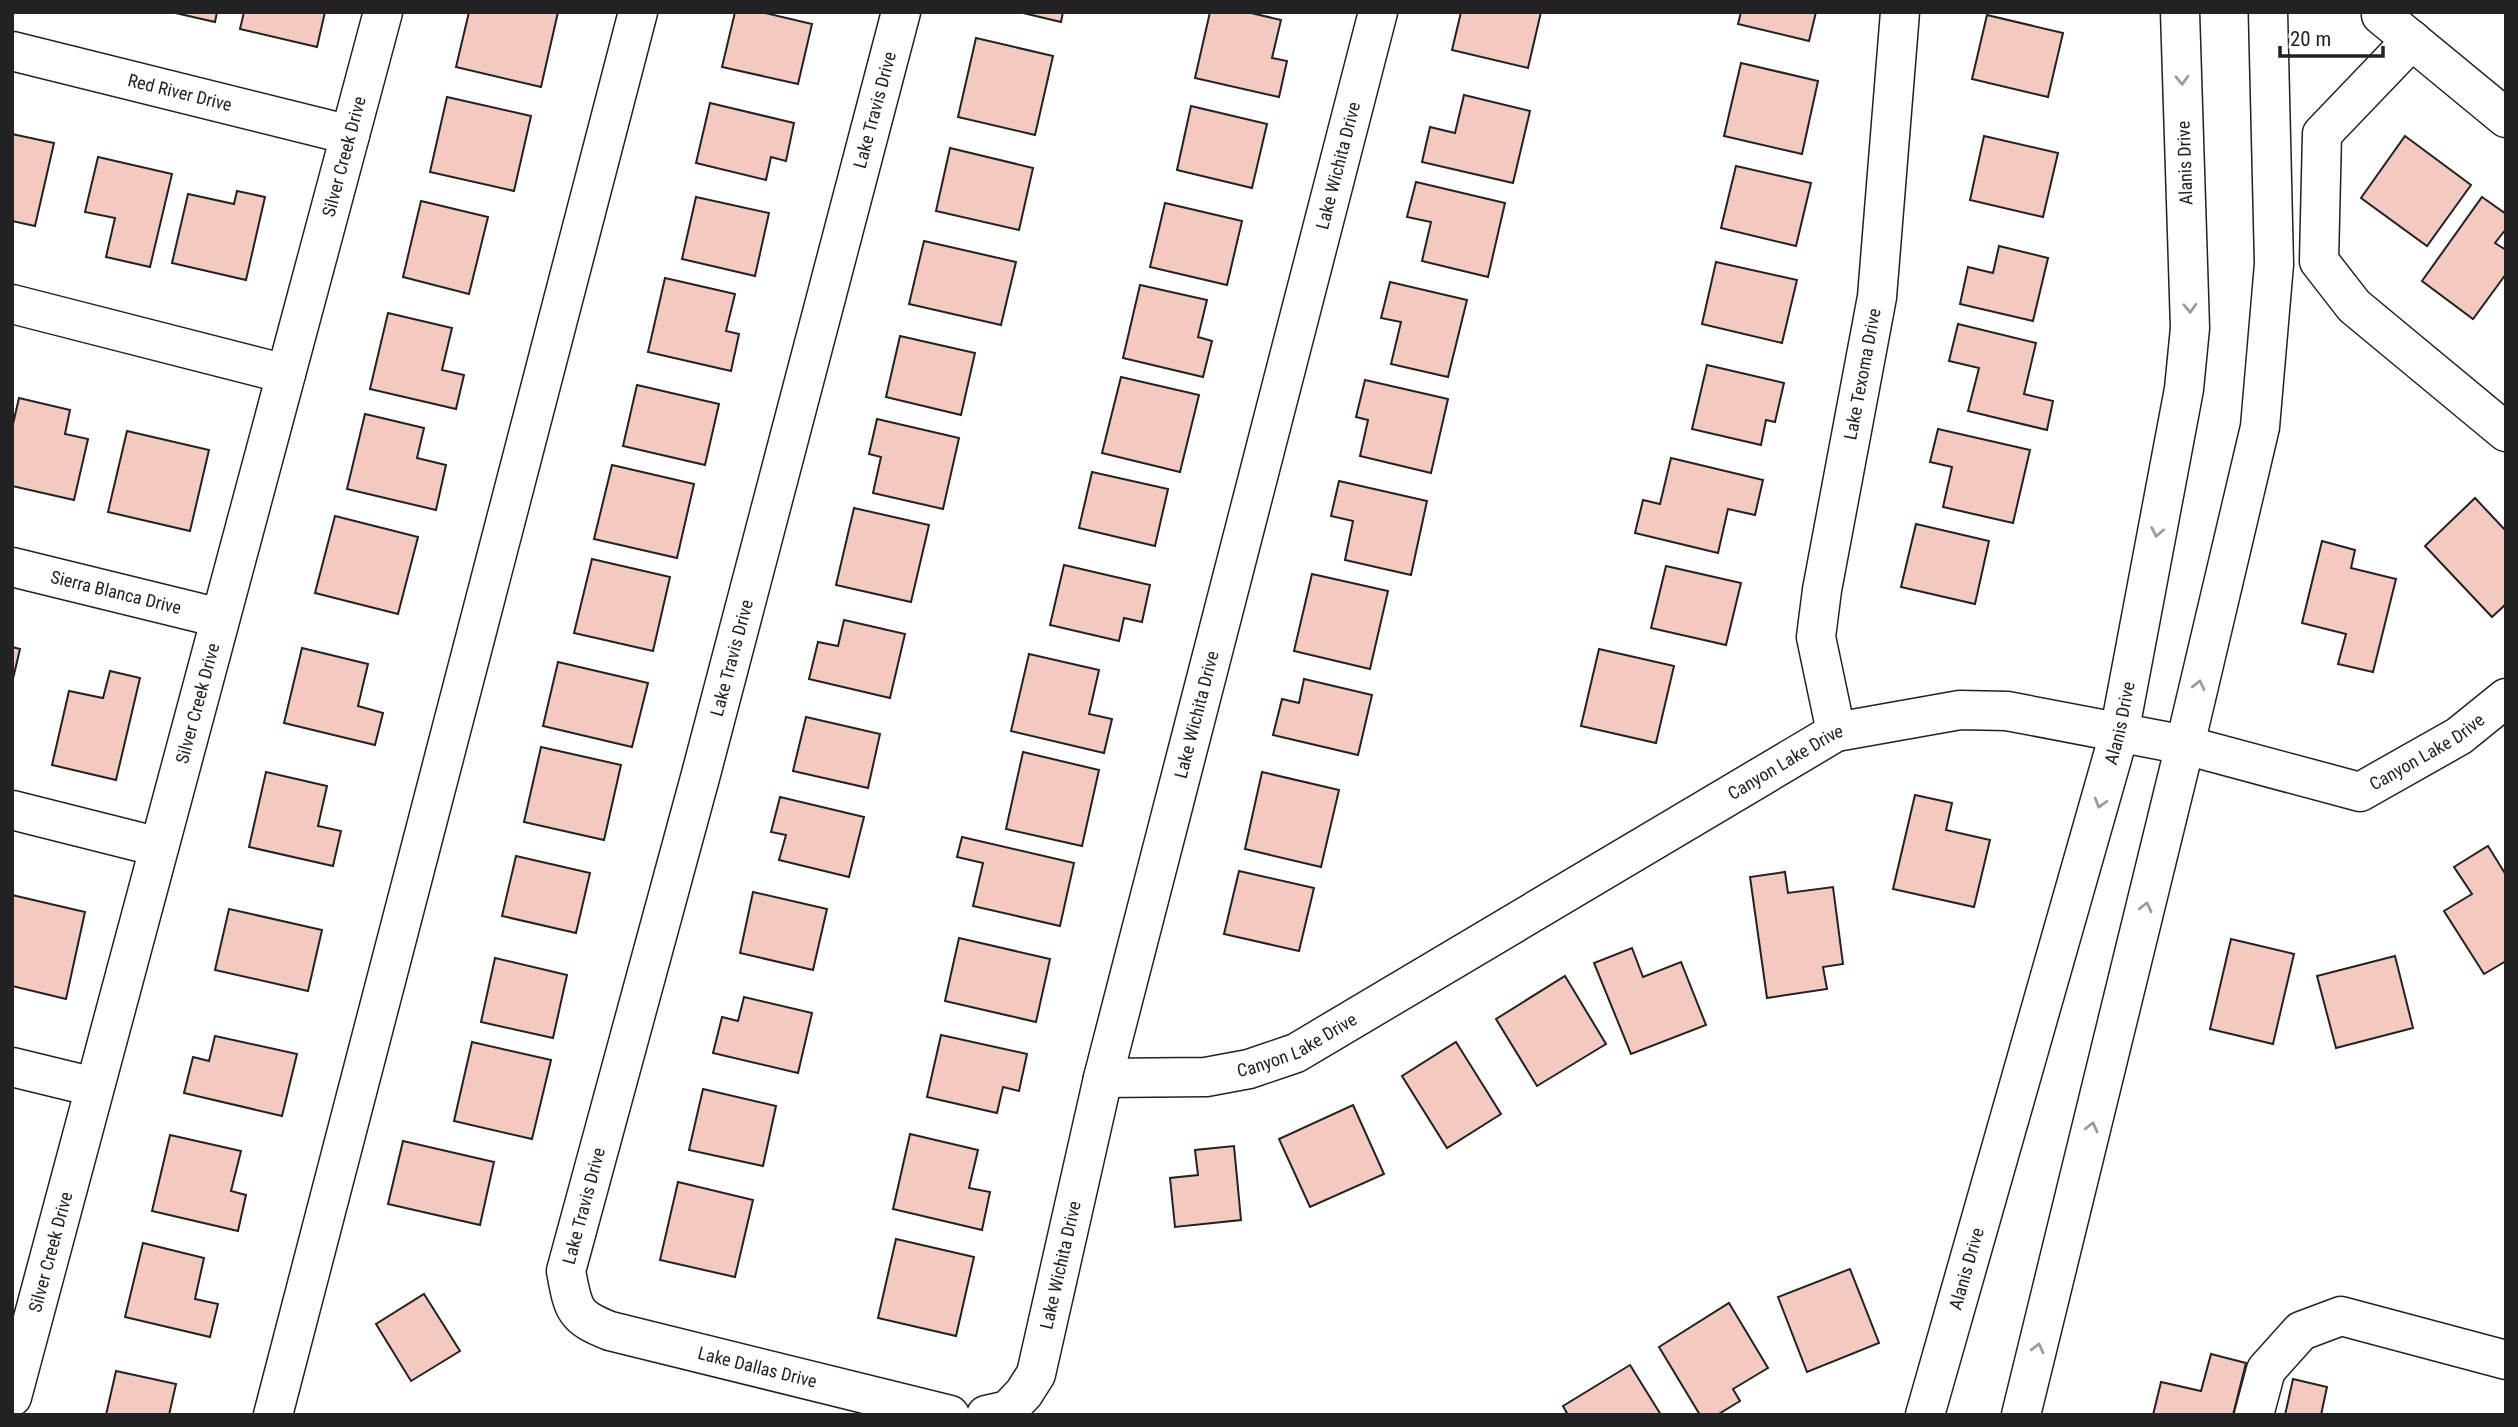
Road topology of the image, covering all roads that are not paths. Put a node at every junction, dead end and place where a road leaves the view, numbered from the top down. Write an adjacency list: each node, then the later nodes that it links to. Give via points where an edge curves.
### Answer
1 (383, 12): 12 (street, Silver Creek Drive)
2 (638, 12): 32 (street)
3 (901, 12): 27 (street, Lake Travis Drive, via 566,1271)
4 (1377, 12): 25 (street, Lake Wichita Drive)
5 (1900, 12): 19 (street, Lake Texoma Drive, via 1877,297 1816,637)
6 (2180, 12): 20 (street, Alanis Drive, one-way to 20, via 2190,328 2184,389)
7 (2268, 12): 21 (street, one-way to 7, via 2260,427 2274,264)
8 (2381, 15): 9 (street)
9 (2412, 40): 11 (street); 15 (street, via 2322,134 2319,261 2354,306)
10 (12, 51): 12 (street, Red River Drive)
11 (2506, 118)
12 (349, 135): 14 (street, Silver Creek Drive)
13 (12, 304): 14 (street)
14 (286, 374): 17 (street, Silver Creek Drive)
15 (2506, 432)
16 (12, 567): 17 (street, Sierra Blanca Drive)
17 (220, 618): 23 (street, Silver Creek Drive)
18 (2506, 698): 21 (street, Canyon Lake Drive, via 2459,736 2360,792)
19 (1836, 732): 20 (street, Canyon Lake Drive, via 1960,710 2007,711); 25 (street, Canyon Lake Drive, via 1296,1053 1206,1077)
20 (2119, 734): 21 (street, Canyon Lake Drive); 34 (street, Alanis Drive, one-way to 34)
21 (2185, 745): 35 (street, one-way to 21)
22 (12, 810): 23 (street)
23 (159, 847): 26 (street, Silver Creek Drive)
24 (12, 1067): 26 (street)
25 (1103, 1078): 31 (street, Lake Wichita Drive, via 1036,1374 1024,1393)
26 (94, 1087): 28 (street, Silver Creek Drive)
27 (572, 1304): 33 (street, Lake Dallas Drive, via 588,1322 610,1331)
28 (22, 1317): 30 (street, Silver Creek Drive)
29 (2506, 1360): 36 (street, via 2341,1316 2301,1331 2266,1370)
30 (12, 1397)
31 (997, 1412)
32 (273, 1415)
33 (950, 1415)
34 (1925, 1415)
35 (2021, 1415)
36 (2254, 1415)

